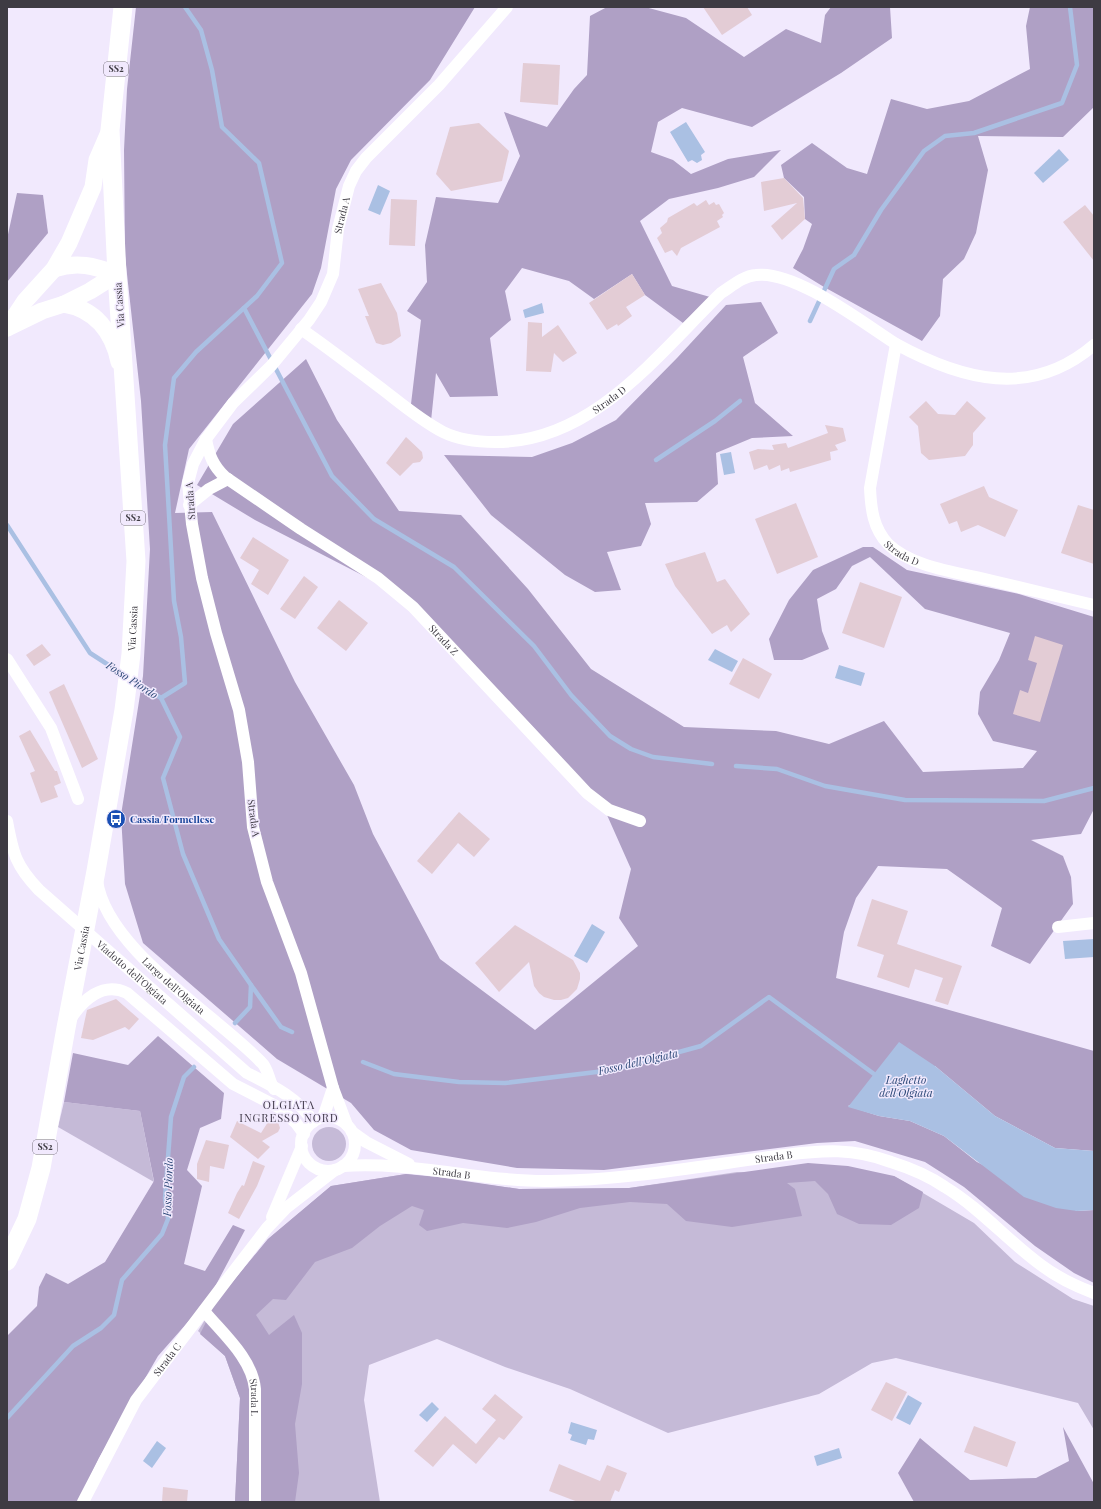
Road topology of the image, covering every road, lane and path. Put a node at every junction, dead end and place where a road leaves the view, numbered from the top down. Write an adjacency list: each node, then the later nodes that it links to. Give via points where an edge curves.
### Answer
1 (123, 7): 3 (main road, Via Cassia / SS2)
2 (507, 7): 8 (street, Strada A, via 439,85 356,171 349,186 338,229 333,274 319,305)
3 (110, 130): 4 (street, via 97,160 93,187 77,226); 5 (main road, Via Cassia / SS2)
4 (54, 269): 5 (street, via 65,265 85,264); 7 (street, via 25,301)
5 (117, 274): 6 (street); 11 (main road, Via Cassia / SS2)
6 (64, 304): 7 (street, via 42,310); 11 (street, via 73,305 94,316 108,332 118,355)
7 (7, 328)
8 (301, 329): 9 (street, Strada D, via 443,432 477,442 510,442 541,435 563,428 610,400 721,293 745,278 758,274 778,276 809,290); 12 (street, Strada A, via 274,362 233,403)
9 (896, 344): 10 (street, Strada D, via 931,362 959,372 1011,379 1054,370 1076,359); 15 (street, Strada D, via 870,488 873,518 882,537 900,554 915,561)
10 (1094, 345)
11 (124, 383): 20 (main road, Via Cassia / SS2, via 136,561 131,654 124,710)
12 (206, 439): 13 (street, Strada Z, via 213,464); 14 (street, Strada A, via 191,470 188,483)
13 (228, 479): 14 (street, via 209,489); 18 (street, Strada Z, via 394,590 413,607 587,793 609,810)
14 (189, 505): 26 (street, Strada A, via 208,605 239,710 248,762 253,827 267,882 301,973)
15 (1094, 605)
16 (7, 660): 17 (street, via 51,728)
17 (78, 799)
18 (640, 821)
19 (7, 822): 24 (street, Viadotto dell'Olgiata, via 16,860 39,890)
20 (96, 870): 23 (main road, Via Cassia / SS2); 25 (street, Largo dell'Olgiata, via 103,903 128,939 173,986 263,1063)
21 (1094, 923): 22 (street)
22 (1058, 927)
23 (66, 1028): 27 (street, via 76,1010 91,996 104,990 121,990 233,1084); 35 (main road, Via Cassia / SS2, via 37,1186 26,1219)
24 (247, 1073): 25 (street, Largo dell'Olgiata); 27 (street)
25 (272, 1085): 28 (street, Largo dell'Olgiata, via 284,1102 302,1117)
26 (333, 1088): 28 (street); 29 (street, Strada A)
27 (260, 1098): 30 (street, via 282,1121)
28 (318, 1120): 29 (street, via 340,1120); 30 (street)
29 (350, 1128): 32 (street, Strada B, via 366,1142); 33 (street, via 355,1139 353,1154)
30 (304, 1134): 31 (street)
31 (302, 1146): 33 (street, via 304,1155 317,1168); 34 (street, Strada C)
32 (413, 1166): 33 (street, Strada B); 36 (street, Strada B, via 477,1177 550,1181 668,1172 824,1150 856,1152 910,1169 946,1187 965,1200 1041,1265)
33 (339, 1168): 34 (street, Strada C, via 297,1199)
34 (268, 1228): 37 (street, Strada C)
35 (7, 1261)
36 (1094, 1293)
37 (204, 1311): 38 (street, Strada C, via 136,1400); 39 (street, Strada L, via 242,1357 253,1376)
38 (83, 1502)
39 (255, 1502)

